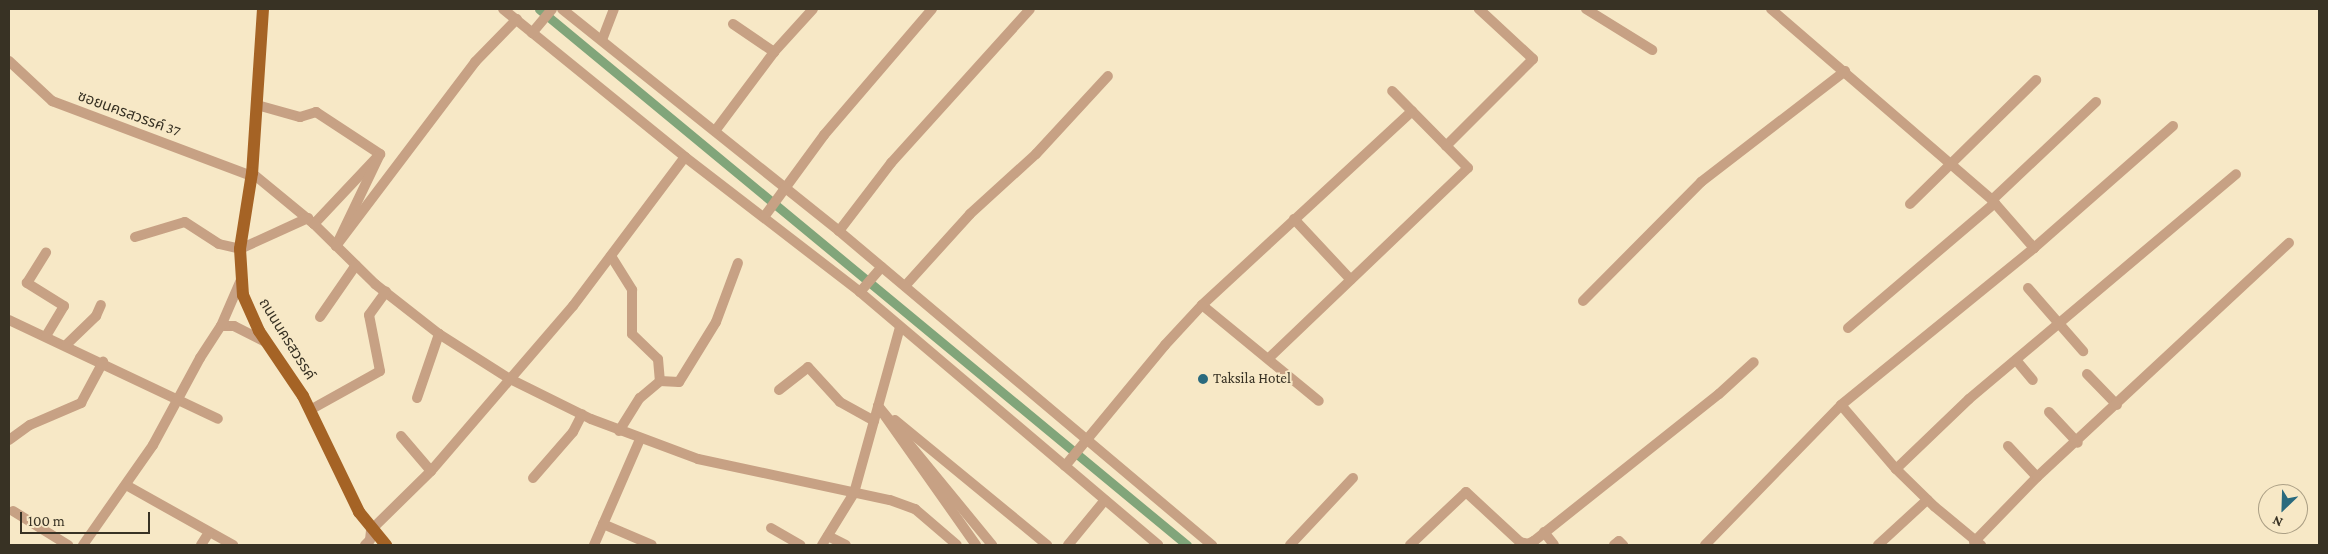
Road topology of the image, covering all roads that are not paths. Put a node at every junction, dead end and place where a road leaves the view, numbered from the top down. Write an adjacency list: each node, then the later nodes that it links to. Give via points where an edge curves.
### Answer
1 (263, 9): 24 (main road, ถนนนครสวรรค์)
2 (504, 9): 12 (street)
3 (552, 9): 14 (street)
4 (562, 9): 15 (street)
5 (614, 9): 15 (street)
6 (814, 9): 17 (street)
7 (932, 9): 34 (street, via 824,135)
8 (1030, 9): 40 (street, via 891,163)
9 (1480, 9): 28 (street, via 1533,59)
10 (1586, 9): 16 (street)
11 (1771, 9): 19 (street)
12 (517, 19): 14 (street); 43 (street, via 475,62)
13 (733, 24): 17 (street)
14 (532, 33): 30 (street)
15 (602, 40): 27 (street)
16 (1652, 50)
17 (774, 52): 27 (street)
18 (9, 61): 32 (street, ซอยนครสวรรค์ 37, via 52,101)
19 (1845, 72): 31 (street); 57 (street, via 1701,182)
20 (1108, 76): 53 (street, via 1036,154 970,214)
21 (2036, 80): 31 (street)
22 (1392, 91): 25 (street)
23 (2096, 102): 35 (street)
24 (257, 105): 29 (street, via 300,117 316,112); 32 (main road, ถนนนครสวรรค์)
25 (1412, 111): 28 (street); 38 (street)
26 (2173, 126): 44 (street)
27 (715, 131): 34 (street)
28 (1446, 146): 51 (street, via 1468,168)
29 (380, 154): 39 (street); 43 (street)
30 (685, 156): 37 (street); 47 (street)
31 (1952, 164): 35 (street); 36 (street)
32 (252, 174): 39 (street, ซอยนครสวรรค์ 37); 45 (main road, ถนนนครสวรรค์)
33 (2236, 174): 62 (street)
34 (786, 188): 37 (street); 40 (street)
35 (1993, 202): 44 (street); 65 (street)
36 (1910, 204)
37 (764, 217): 56 (street)
38 (1294, 219): 51 (street); 59 (street)
39 (311, 221): 43 (street, ซอยนครสวรรค์ 37); 45 (street)
40 (839, 231): 50 (street)
41 (135, 238): 45 (street, via 185,222 219,244)
42 (2289, 243): 84 (street)
43 (336, 246): 49 (street, ซอยนครสวรรค์ 37)
44 (2034, 248): 83 (street)
45 (240, 249): 52 (main road, ถนนนครสวรรค์)
46 (46, 252): 67 (street, via 27,283 64,306)
47 (611, 256): 76 (street); 78 (street, via 632,290 632,334 658,358)
48 (738, 263): 78 (street, via 716,322 699,354 680,382)
49 (356, 264): 55 (street, ซอยนครสวรรค์ 37); 60 (street)
50 (882, 267): 53 (street); 56 (street)
51 (1351, 280): 71 (street)
52 (240, 282): 63 (street); 68 (main road, ถนนนครสวรรค์, via 246,307)
53 (905, 286): 94 (street)
54 (2028, 288): 62 (street)
55 (386, 292): 66 (street, ซอยนครสวรรค์ 37); 86 (street, via 369,315 380,371)
56 (860, 292): 64 (street)
57 (1583, 301)
58 (101, 305): 69 (street, via 96,316)
59 (1202, 305): 71 (street); 94 (street)
60 (320, 317)
61 (9, 320): 67 (street)
62 (2059, 324): 70 (street); 72 (street)
63 (221, 326): 68 (street, via 234,326); 81 (street)
64 (900, 328): 85 (street); 98 (street)
65 (1848, 328)
66 (438, 334): 76 (street, ซอยนครสวรรค์ 37); 80 (street)
67 (46, 336): 69 (street)
68 (268, 343): 86 (main road, ถนนนครสวรรค์)
69 (66, 345): 73 (street)
70 (2084, 351)
71 (1269, 358): 82 (street)
72 (2016, 360): 77 (street); 99 (street)
73 (103, 362): 81 (street); 95 (street, via 81,404 30,424)
74 (1754, 362): 113 (street, via 1719,394)
75 (2087, 374): 84 (street)
76 (510, 379): 88 (street, ซอยนครสวรรค์ 37); 100 (street)
77 (2033, 380)
78 (660, 381): 91 (street, via 640,398)
79 (778, 390): 90 (street, via 808,367 840,402)
80 (417, 398)
81 (178, 399): 89 (street); 104 (street)
82 (1319, 401)
83 (1841, 405): 99 (street); 139 (street)
84 (2116, 405): 96 (street)
85 (878, 406): 90 (street); 128 (street); 129 (street); 130 (street)
86 (310, 410): 111 (main road, ถนนนครสวรรค์, via 350,498)
87 (2049, 412): 96 (street)
88 (582, 414): 91 (street, ซอยนครสวรรค์ 37); 102 (street, via 573,432)
89 (218, 419)
90 (874, 421): 105 (street)
91 (619, 430): 93 (street, ซอยนครสวรรค์ 37)
92 (402, 436): 100 (street)
93 (640, 439): 105 (street, ซอยนครสวรรค์ 37, via 698,459); 109 (street)
94 (1088, 439): 98 (street); 133 (street)
95 (9, 440)
96 (2078, 443): 101 (street)
97 (2008, 446): 101 (street)
98 (1065, 466): 106 (street)
99 (1896, 469): 107 (street)
100 (431, 471): 111 (street)
101 (2038, 477): 115 (street)
102 (532, 478)
103 (1353, 478): 134 (street)
104 (126, 485): 112 (street); 117 (street)
105 (854, 493): 114 (street); 127 (street, ซอยนครสวรรค์ 37, via 915,509)
106 (1105, 500): 131 (street); 132 (street)
107 (1927, 500): 115 (street); 140 (street)
108 (13, 511): 116 (street)
109 (603, 524): 122 (street); 123 (street)
110 (772, 528): 124 (street)
111 (371, 530): 120 (street, via 370,540); 121 (main road, ถนนนครสวรรค์)
112 (209, 532): 118 (street); 119 (street)
113 (1544, 532): 135 (street, via 1528,544 1520,542 1466,492); 136 (street)
114 (828, 536): 125 (street); 126 (street)
115 (1978, 544)
116 (68, 545)
117 (83, 545)
118 (201, 545)
119 (233, 545)
120 (365, 545)
121 (386, 545)
122 (594, 545)
123 (652, 545)
124 (800, 545)
125 (822, 545)
126 (846, 545)
127 (957, 545)
128 (976, 545)
129 (992, 545)
130 (1047, 545)
131 (1068, 545)
132 (1158, 545)
133 (1212, 545)
134 (1290, 545)
135 (1410, 545)
136 (1554, 545)
137 (1614, 545): 138 (street, via 1619,541)
138 (1623, 545)
139 (1706, 545)
140 (1878, 545)

